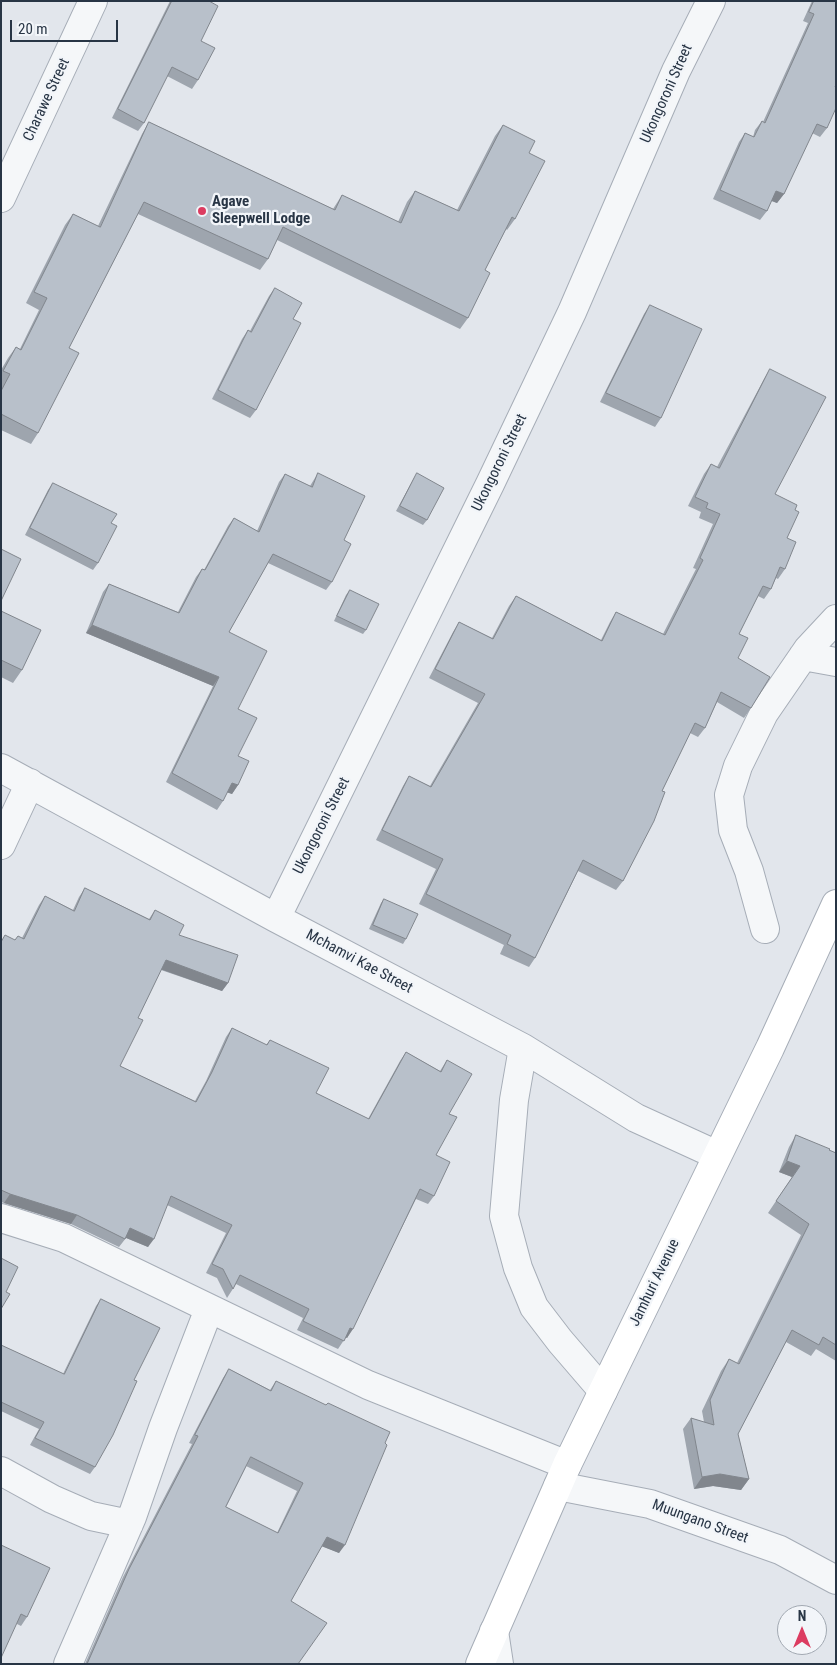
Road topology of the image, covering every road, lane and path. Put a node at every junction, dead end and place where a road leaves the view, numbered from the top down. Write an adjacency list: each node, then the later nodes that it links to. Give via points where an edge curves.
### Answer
1 (93, 1): 3 (street, Charawe Street)
2 (711, 1): 11 (street, Ukongoroni Street, via 676,71 572,312 503,458)
3 (1, 198)
4 (836, 619): 5 (street)
5 (803, 656): 6 (street); 12 (street, via 764,713 738,766 729,795 733,830 749,871)
6 (836, 662)
7 (1, 768): 8 (street, Mchamvi Kae Street)
8 (30, 784): 9 (street); 11 (street, Mchamvi Kae Street)
9 (1, 845)
10 (836, 904): 14 (street, Jamhuri Avenue)
11 (276, 918): 13 (street, Mchamvi Kae Street)
12 (765, 929)
13 (523, 1048): 14 (street, Mchamvi Kae Street, via 636,1118); 17 (street, via 514,1100 504,1216 518,1268 534,1307)
14 (717, 1155): 17 (street, Jamhuri Avenue)
15 (1, 1218): 16 (street, Muungano Street, via 64,1238)
16 (209, 1309): 19 (street, Muungano Street); 20 (street)
17 (603, 1391): 19 (street, Jamhuri Avenue)
18 (1, 1471): 20 (street, via 91,1516)
19 (563, 1475): 21 (street, Muungano Street, via 780,1550); 22 (street, Jamhuri Avenue)
20 (129, 1524): 23 (street)
21 (836, 1580)
22 (494, 1630): 24 (street, Jamhuri Avenue); 25 (street)
23 (68, 1664)
24 (480, 1664)
25 (498, 1664)

